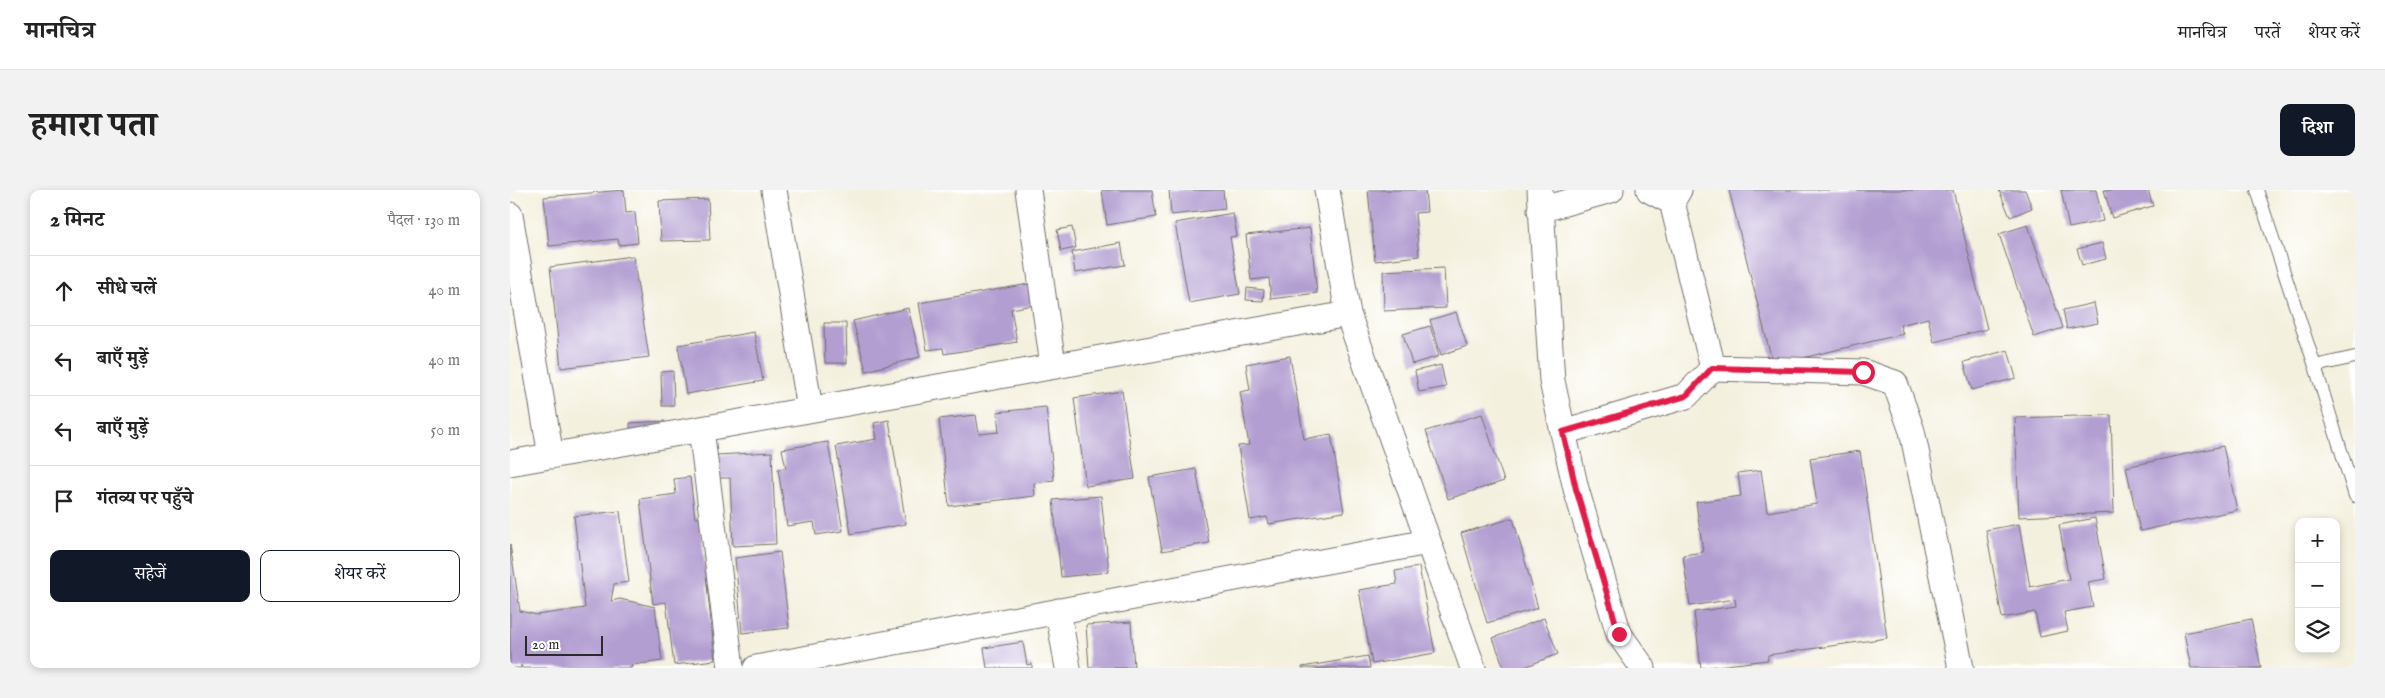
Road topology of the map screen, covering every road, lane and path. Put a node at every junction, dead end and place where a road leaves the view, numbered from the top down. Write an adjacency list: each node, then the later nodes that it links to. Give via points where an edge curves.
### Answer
1 (774, 190): 15 (street)
2 (1028, 190): 12 (street)
3 (1327, 190): 10 (street)
4 (1611, 190): 8 (street)
5 (1649, 190): 7 (street)
6 (2257, 190): 13 (lane)
7 (1676, 196): 14 (street)
8 (1540, 200): 17 (street, via 1552,381)
9 (510, 215): 18 (street)
10 (1348, 314): 12 (street); 21 (street)
11 (2355, 357): 13 (lane)
12 (1053, 366): 15 (street)
13 (2315, 366): 20 (lane)
14 (1712, 368): 17 (street, via 1686,396); 28 (street, via 1863,372 1895,383 1912,431)
15 (810, 409): 16 (street)
16 (701, 429): 18 (street); 23 (street)
17 (1563, 432): 27 (street, via 1576,489 1619,634)
18 (551, 456): 19 (street)
19 (510, 463)
20 (2355, 496)
21 (1428, 542): 22 (street); 26 (street)
22 (1058, 611): 24 (street); 25 (street)
23 (731, 668)
24 (756, 668)
25 (1068, 668)
26 (1473, 668)
27 (1643, 668)
28 (1961, 668)

